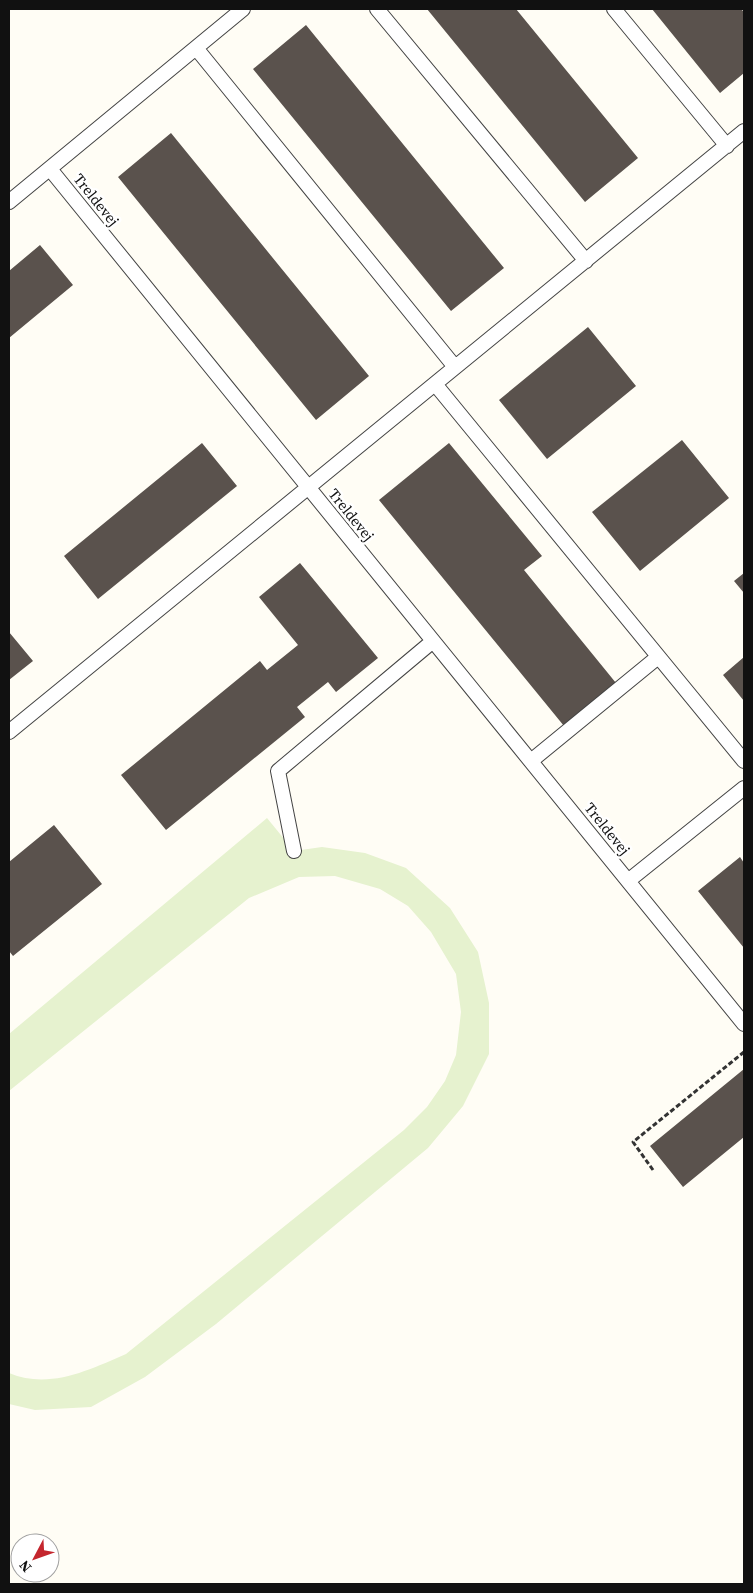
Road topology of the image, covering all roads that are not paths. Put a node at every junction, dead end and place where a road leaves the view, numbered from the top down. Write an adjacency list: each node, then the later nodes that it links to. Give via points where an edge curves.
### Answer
1 (243, 9): 4 (lane)
2 (377, 9): 9 (lane)
3 (614, 9): 6 (lane)
4 (196, 48): 7 (lane); 10 (lane)
5 (744, 131): 6 (lane)
6 (727, 146): 9 (lane)
7 (50, 169): 8 (lane); 12 (lane, Treldevej)
8 (9, 202)
9 (586, 261): 10 (lane)
10 (455, 368): 11 (lane)
11 (435, 384): 12 (lane); 14 (lane)
12 (307, 486): 13 (lane, Treldevej); 15 (lane)
13 (433, 641): 17 (lane, Treldevej); 19 (lane, via 278,771)
14 (658, 657): 16 (lane); 17 (lane)
15 (9, 732)
16 (744, 760)
17 (531, 762): 20 (lane, Treldevej)
18 (744, 788): 20 (lane, Treldevej)
19 (294, 851)
20 (628, 881): 21 (lane, Treldevej)
21 (744, 1024)

